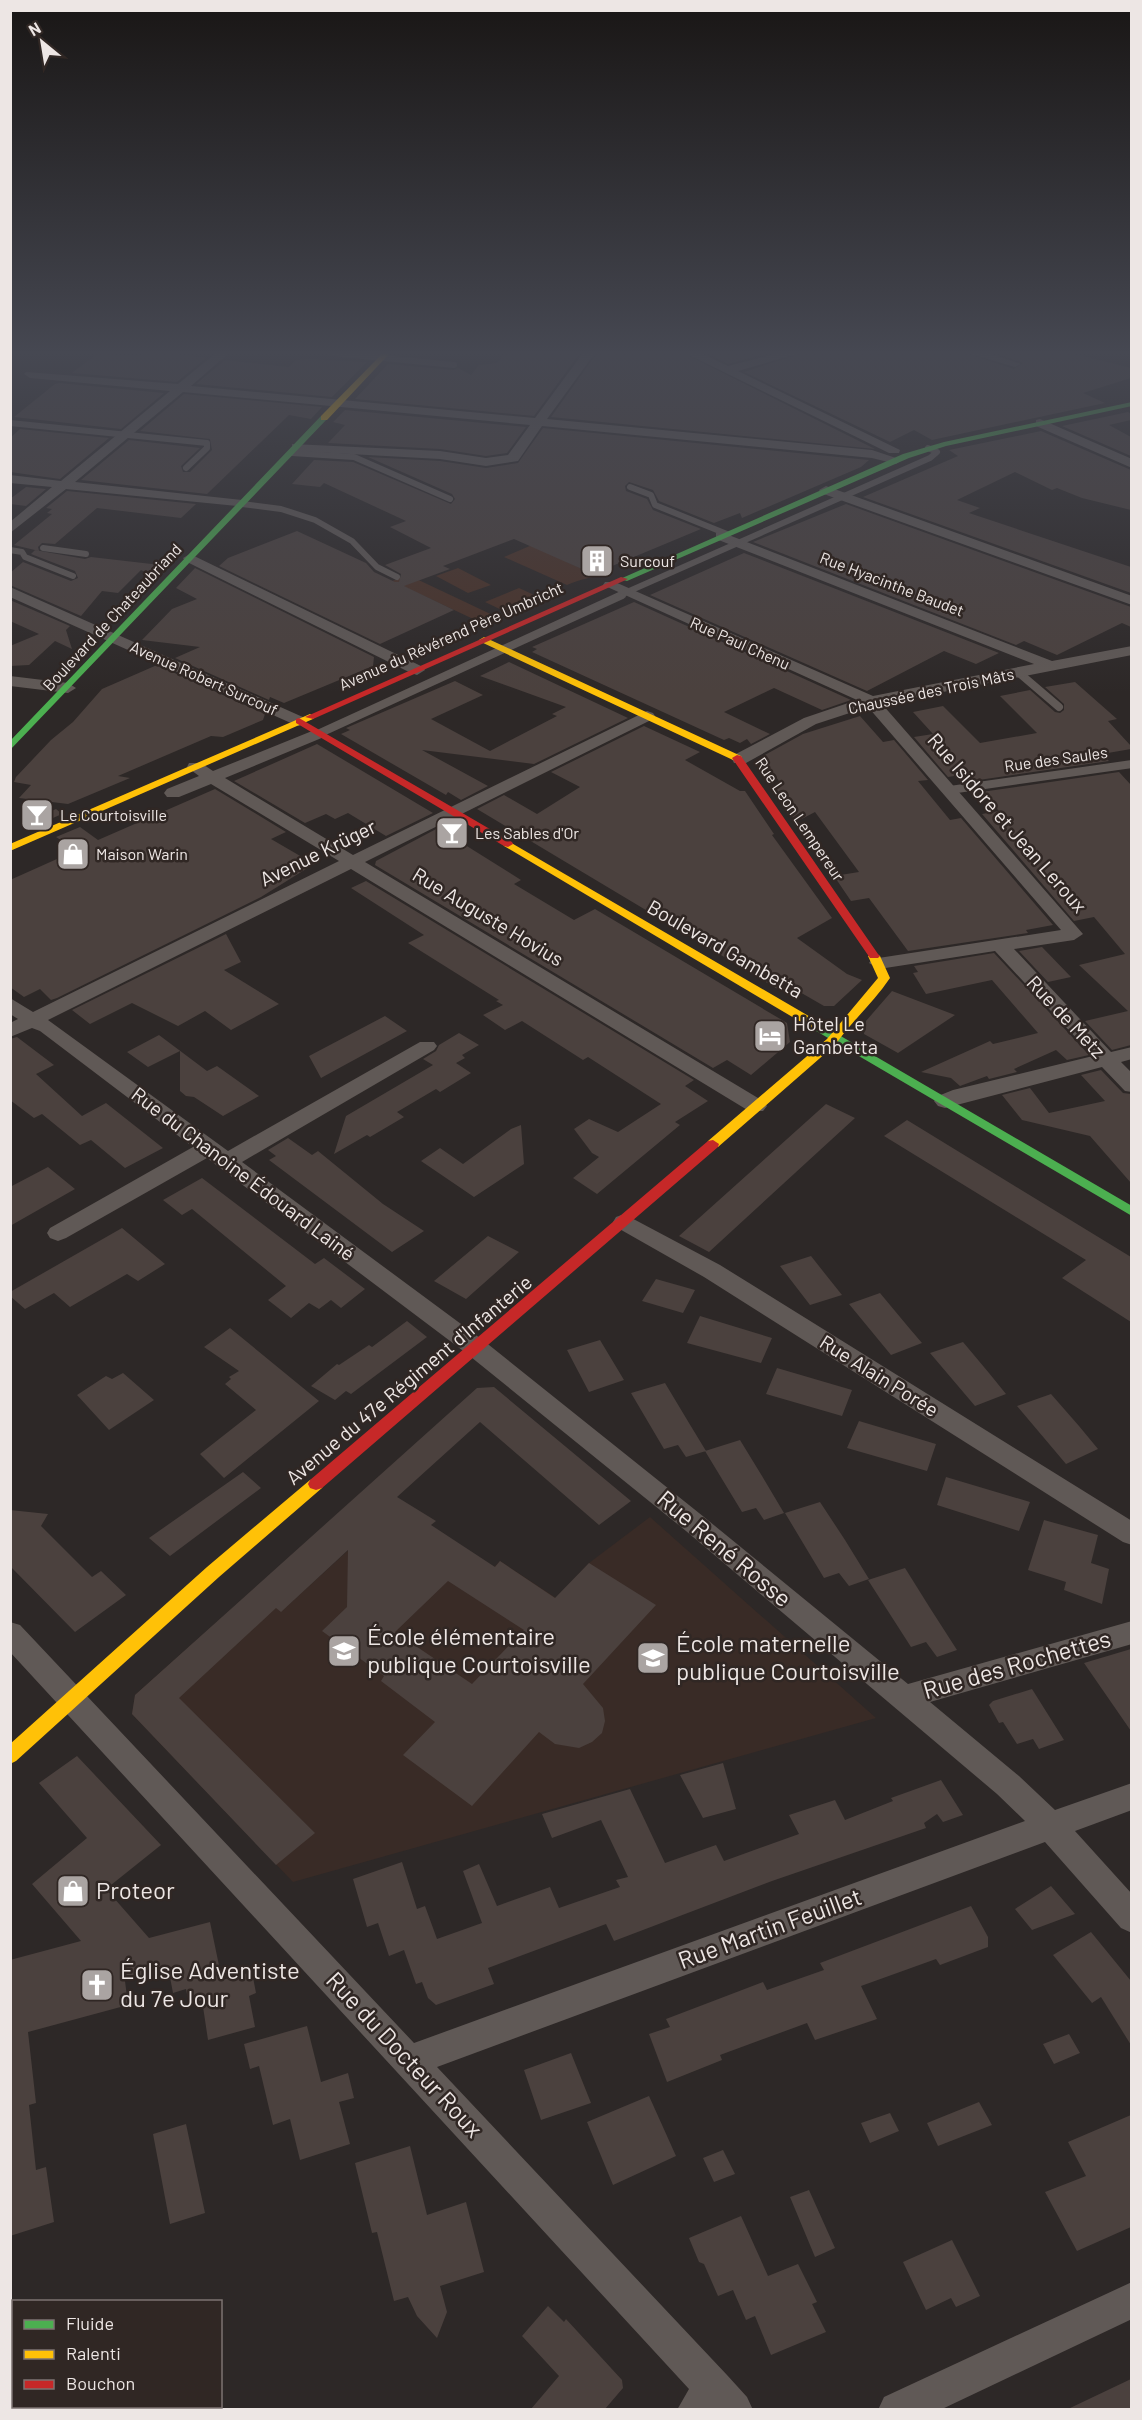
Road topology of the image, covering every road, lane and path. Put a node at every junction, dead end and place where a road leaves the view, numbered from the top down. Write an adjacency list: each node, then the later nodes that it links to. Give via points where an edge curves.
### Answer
1 (86, 466): 7 (street)
2 (279, 466): 12 (main road, Boulevard de Chateaubriand)
3 (373, 466): 11 (lane)
4 (882, 466): 9 (main road, Avenue du Révérend Père Umbricht)
5 (912, 466): 10 (lane)
6 (10, 479): 7 (street)
7 (64, 485): 12 (street); 13 (street)
8 (630, 487): 14 (lane, via 651,495 654,505)
9 (826, 490): 10 (street); 14 (main road, Avenue du Révérend Père Umbricht)
10 (842, 496): 14 (lane); 24 (street)
11 (450, 499)
12 (243, 504): 18 (main road, Boulevard de Chateaubriand); 20 (lane, via 281,509 315,520 352,542 377,567)
13 (10, 528)
14 (729, 537): 21 (main road, Avenue du Révérend Père Umbricht); 23 (lane); 29 (street, Rue Hyacinthe Baudet)
15 (12, 547): 19 (lane, via 25,557)
16 (43, 548): 17 (lane)
17 (86, 554)
18 (190, 558): 25 (main road, Boulevard de Chateaubriand); 30 (street)
19 (73, 576)
20 (397, 576)
21 (610, 585): 23 (street, Rue Paul Chenu); 26 (main road, Avenue du Révérend Père Umbricht)
22 (10, 591): 25 (street, Avenue Robert Surcouf)
23 (625, 592): 27 (lane); 34 (street, Rue Paul Chenu)
24 (1131, 601)
25 (114, 638): 33 (main road, Boulevard de Chateaubriand); 37 (street, Avenue Robert Surcouf)
26 (484, 640): 27 (main road, Rue Leon Lempereur); 30 (main road, Avenue du Révérend Père Umbricht)
27 (501, 648): 36 (main road, Rue Leon Lempereur); 38 (lane)
28 (1131, 650): 29 (street, Chaussée des Trois Mâts)
29 (1049, 665): 31 (street, Chaussée des Trois Mâts)
30 (417, 670): 37 (main road, Avenue du Révérend Père Umbricht)
31 (1018, 672): 34 (street, Chaussée des Trois Mâts); 35 (lane)
32 (10, 681): 33 (street)
33 (68, 688): 39 (main road, Boulevard de Chateaubriand)
34 (871, 701): 40 (street, Chaussée des Trois Mâts, via 810,721); 44 (street, Rue Isidore et Jean Leroux)
35 (1059, 707)
36 (647, 716): 40 (main road, Rue Leon Lempereur); 46 (street, Avenue Krüger)
37 (299, 721): 38 (main road, Boulevard Gambetta); 42 (main road, Avenue du Révérend Père Umbricht)
38 (318, 734): 43 (street); 46 (main road, Boulevard Gambetta)
39 (10, 747)
40 (740, 759): 50 (main road, Rue Leon Lempereur)
41 (1131, 764): 44 (lane, Rue des Saules)
42 (195, 767): 43 (street, Rue Auguste Hovius); 47 (main road, Avenue du Révérend Père Umbricht)
43 (212, 777): 45 (street); 48 (street, Rue Auguste Hovius)
44 (950, 790): 49 (street, Rue Isidore et Jean Leroux, via 1074,934)
45 (173, 793)
46 (452, 812): 48 (street, Avenue Krüger); 54 (main road, Boulevard Gambetta)
47 (10, 848)
48 (352, 861): 52 (street, Avenue Krüger); 60 (street, Rue Auguste Hovius)
49 (1001, 946): 50 (street, Rue Isidore et Jean Leroux); 57 (street, Rue de Metz)
50 (879, 963): 54 (main road, via 884,978 877,993)
51 (10, 1004): 52 (street, Rue du Chanoine Édouard Lainé)
52 (32, 1020): 53 (street, Avenue Krüger); 61 (street, Rue du Chanoine Édouard Lainé, via 47,1027)
53 (10, 1031)
54 (834, 1036): 59 (main road, Boulevard Gambetta); 60 (main road, Avenue du 47e Régiment d'Infanterie)
55 (427, 1046): 62 (street)
56 (1131, 1053): 57 (street)
57 (1105, 1059): 58 (street, Rue de Metz); 59 (street)
58 (1131, 1086)
59 (945, 1101): 63 (main road, Boulevard Gambetta)
60 (756, 1106): 64 (main road, Avenue du 47e Régiment d'Infanterie)
61 (208, 1148): 62 (street, Rue du Chanoine Édouard Lainé); 65 (street)
62 (226, 1162): 66 (street, Rue du Chanoine Édouard Lainé)
63 (1131, 1212)
64 (624, 1222): 66 (main road, Avenue du 47e Régiment d'Infanterie); 67 (street, Rue Alain Porée, via 712,1271)
65 (58, 1233)
66 (475, 1347): 70 (street, Rue René Rosse); 71 (main road, Avenue du 47e Régiment d'Infanterie, via 213,1572)
67 (1131, 1534)
68 (1131, 1632): 70 (street, Rue des Rochettes)
69 (10, 1633): 71 (street, Rue du Docteur Roux)
70 (903, 1698): 74 (street, Rue René Rosse)
71 (73, 1700): 72 (main road, Avenue du 47e Régiment d'Infanterie); 76 (street, Rue du Docteur Roux)
72 (10, 1756)
73 (1131, 1796): 74 (street, Rue Martin Feuillet)
74 (1051, 1826): 75 (street, Rue René Rosse); 76 (street, Rue Martin Feuillet)
75 (1131, 1918)
76 (409, 2061): 78 (street, Rue du Docteur Roux)
77 (1131, 2300): 79 (street)
78 (715, 2402)
79 (897, 2409)

